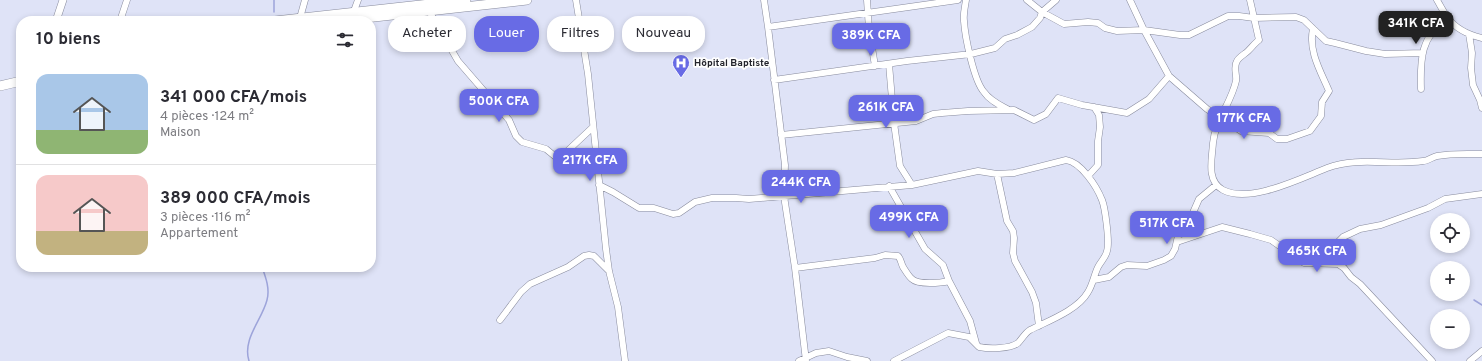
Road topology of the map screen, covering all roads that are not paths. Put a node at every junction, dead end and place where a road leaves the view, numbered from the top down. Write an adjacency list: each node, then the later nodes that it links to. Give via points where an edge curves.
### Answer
1 (63, 0): 22 (street)
2 (127, 0): 23 (street)
3 (305, 0): 24 (street)
4 (358, 0): 18 (street)
5 (466, 0): 17 (main road)
6 (527, 0): 19 (main road)
7 (576, 0): 50 (street, via 588,74)
8 (764, 0): 29 (street)
9 (867, 0): 21 (street)
10 (958, 0): 21 (street)
11 (966, 0): 35 (street, via 964,22)
12 (1027, 0): 20 (street)
13 (1056, 0): 20 (street)
14 (1130, 0): 31 (street)
15 (1250, 0): 27 (street)
16 (1437, 0): 28 (street)
17 (418, 3): 18 (main road)
18 (354, 11): 25 (main road)
19 (429, 11): 26 (main road); 50 (street, via 458,61 509,120 516,136 522,142 546,149 557,158)
20 (1042, 12): 31 (street, via 1064,24 1088,22 1098,23 1117,31); 35 (street, via 1032,27 1005,39 994,48)
21 (868, 13): 29 (street); 37 (street)
22 (58, 16)
23 (122, 16)
24 (301, 16)
25 (315, 16)
26 (376, 17)
27 (1254, 18): 30 (street, via 1296,16); 31 (street, via 1228,16 1189,35); 48 (street, via 1259,40 1235,65 1236,81)
28 (1447, 18): 32 (street); 34 (street, via 1431,32)
29 (768, 27): 40 (street)
30 (1313, 29): 34 (street, via 1326,41 1366,51 1385,54); 48 (street, via 1312,49 1329,92 1322,102 1321,116 1310,131 1277,139 1268,134 1241,131)
31 (1144, 30): 38 (street)
32 (1469, 34): 33 (street); 46 (street, via 1473,85)
33 (1482, 38)
34 (1422, 53): 44 (street)
35 (971, 54): 36 (street); 47 (street, via 982,91)
36 (889, 64): 37 (street); 49 (street)
37 (875, 66): 40 (street)
38 (1169, 76): 45 (street, via 1149,99 1127,113); 48 (street)
39 (16, 77): 41 (main road)
40 (774, 80): 51 (street)
41 (0, 81)
42 (16, 82): 43 (main road)
43 (0, 86)
44 (1421, 89)
45 (1094, 107): 47 (street, via 1058,98 1046,114 1034,120 1014,110); 54 (street, via 1100,115 1098,165)
46 (1482, 108)
47 (1010, 111): 49 (street, via 933,114 916,121)
48 (1221, 118): 57 (street, via 1214,133 1211,169)
49 (894, 123): 51 (street); 56 (street, via 900,166)
50 (593, 127): 55 (street)
51 (781, 135): 60 (street, via 785,165)
52 (1482, 154): 57 (street, via 1452,154 1424,161 1357,161 1329,167 1267,191 1233,193)
53 (997, 174): 54 (street, via 1014,173 1066,160 1076,164); 56 (street, via 978,171); 68 (street, via 1005,215 1013,231 1015,261 1032,292)
54 (1088, 176): 65 (street, via 1102,200 1108,238 1108,250)
55 (600, 185): 60 (street, via 639,208 654,208 673,214 695,202 712,198 749,199); 64 (street)
56 (912, 185): 58 (street)
57 (1216, 185): 61 (street, via 1199,199)
58 (889, 186): 60 (street); 66 (street, via 925,249 943,265)
59 (1482, 194): 62 (street, via 1445,199 1381,225 1360,229 1343,237 1331,249)
60 (784, 196): 63 (street)
61 (1177, 242): 62 (street, via 1222,227 1271,240 1304,264); 65 (street, via 1171,256 1164,260 1147,266 1127,265 1109,277)
62 (1331, 264): 76 (street, via 1338,264 1344,268)
63 (795, 268): 66 (street, via 885,255 898,256 902,266 914,281 939,284); 71 (street)
64 (609, 271): 67 (street, via 594,256 584,256 530,284); 72 (street, via 618,307)
65 (1094, 280): 68 (street, via 1088,293 1076,305)
66 (949, 281): 69 (street, via 970,321)
67 (500, 320)
68 (1039, 326): 69 (street, via 1015,344 995,348 979,348)
69 (976, 344): 75 (street, via 970,337 948,333)
70 (1482, 351): 77 (street)
71 (806, 359): 73 (street); 74 (street, via 816,353 829,352)
72 (625, 361)
73 (799, 361)
74 (867, 361)
75 (894, 361)
76 (1432, 361)
77 (1470, 361)

